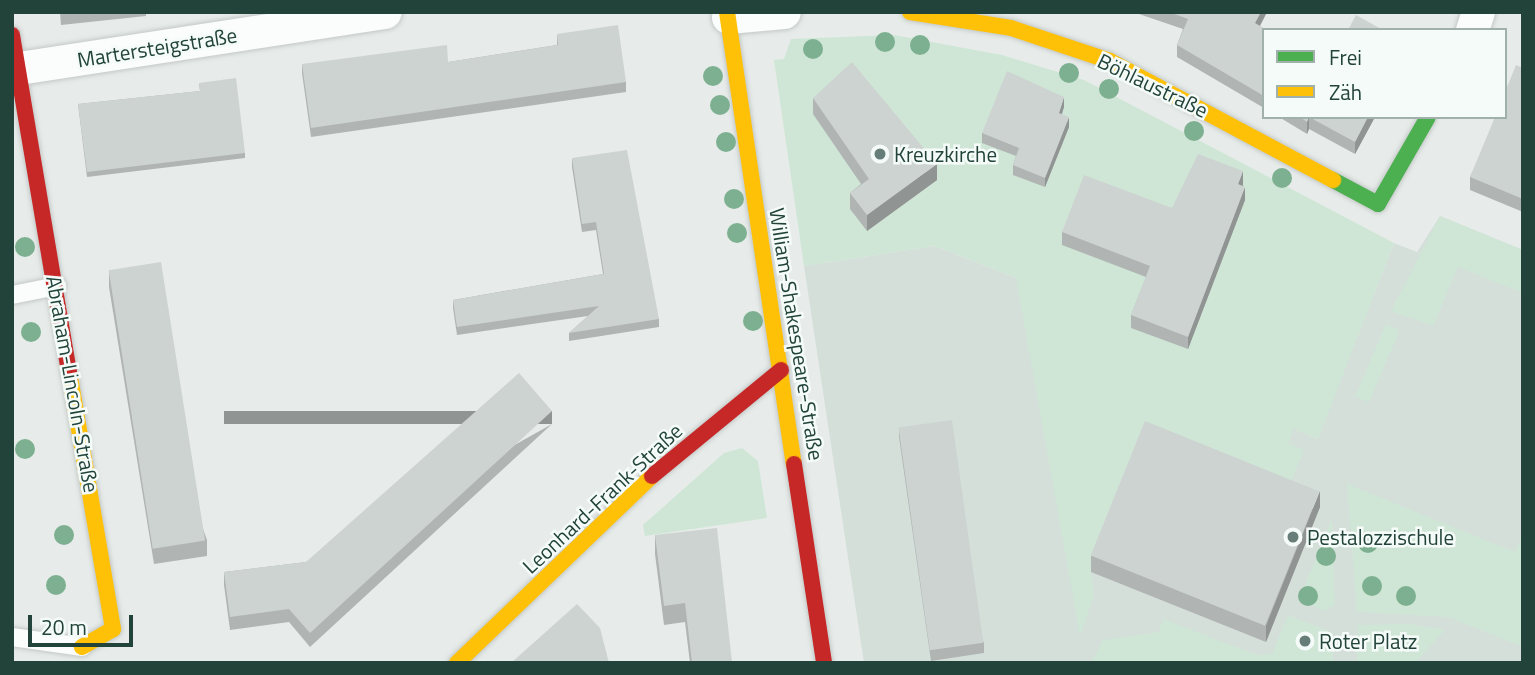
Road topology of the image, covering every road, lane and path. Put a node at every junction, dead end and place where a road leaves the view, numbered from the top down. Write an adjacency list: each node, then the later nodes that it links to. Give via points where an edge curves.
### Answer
1 (385, 12): 6 (street, Martersteigstraße)
2 (784, 12): 4 (street)
3 (910, 12): 7 (street, Böhlaustraße, via 1011,28 1110,61 1378,204)
4 (728, 15): 10 (street, William-Shakespeare-Straße)
5 (12, 34): 6 (street, Abraham-Lincoln-Straße)
6 (14, 69): 8 (street, Abraham-Lincoln-Straße)
7 (1426, 119)
8 (57, 286): 9 (lane); 12 (street, Abraham-Lincoln-Straße, via 113,629)
9 (12, 296)
10 (781, 370): 13 (street, Leonhard-Frank-Straße, via 655,472); 14 (street, William-Shakespeare-Straße)
11 (12, 637): 12 (lane, Abraham-Lincoln-Straße)
12 (82, 647)
13 (457, 663)
14 (824, 663)

